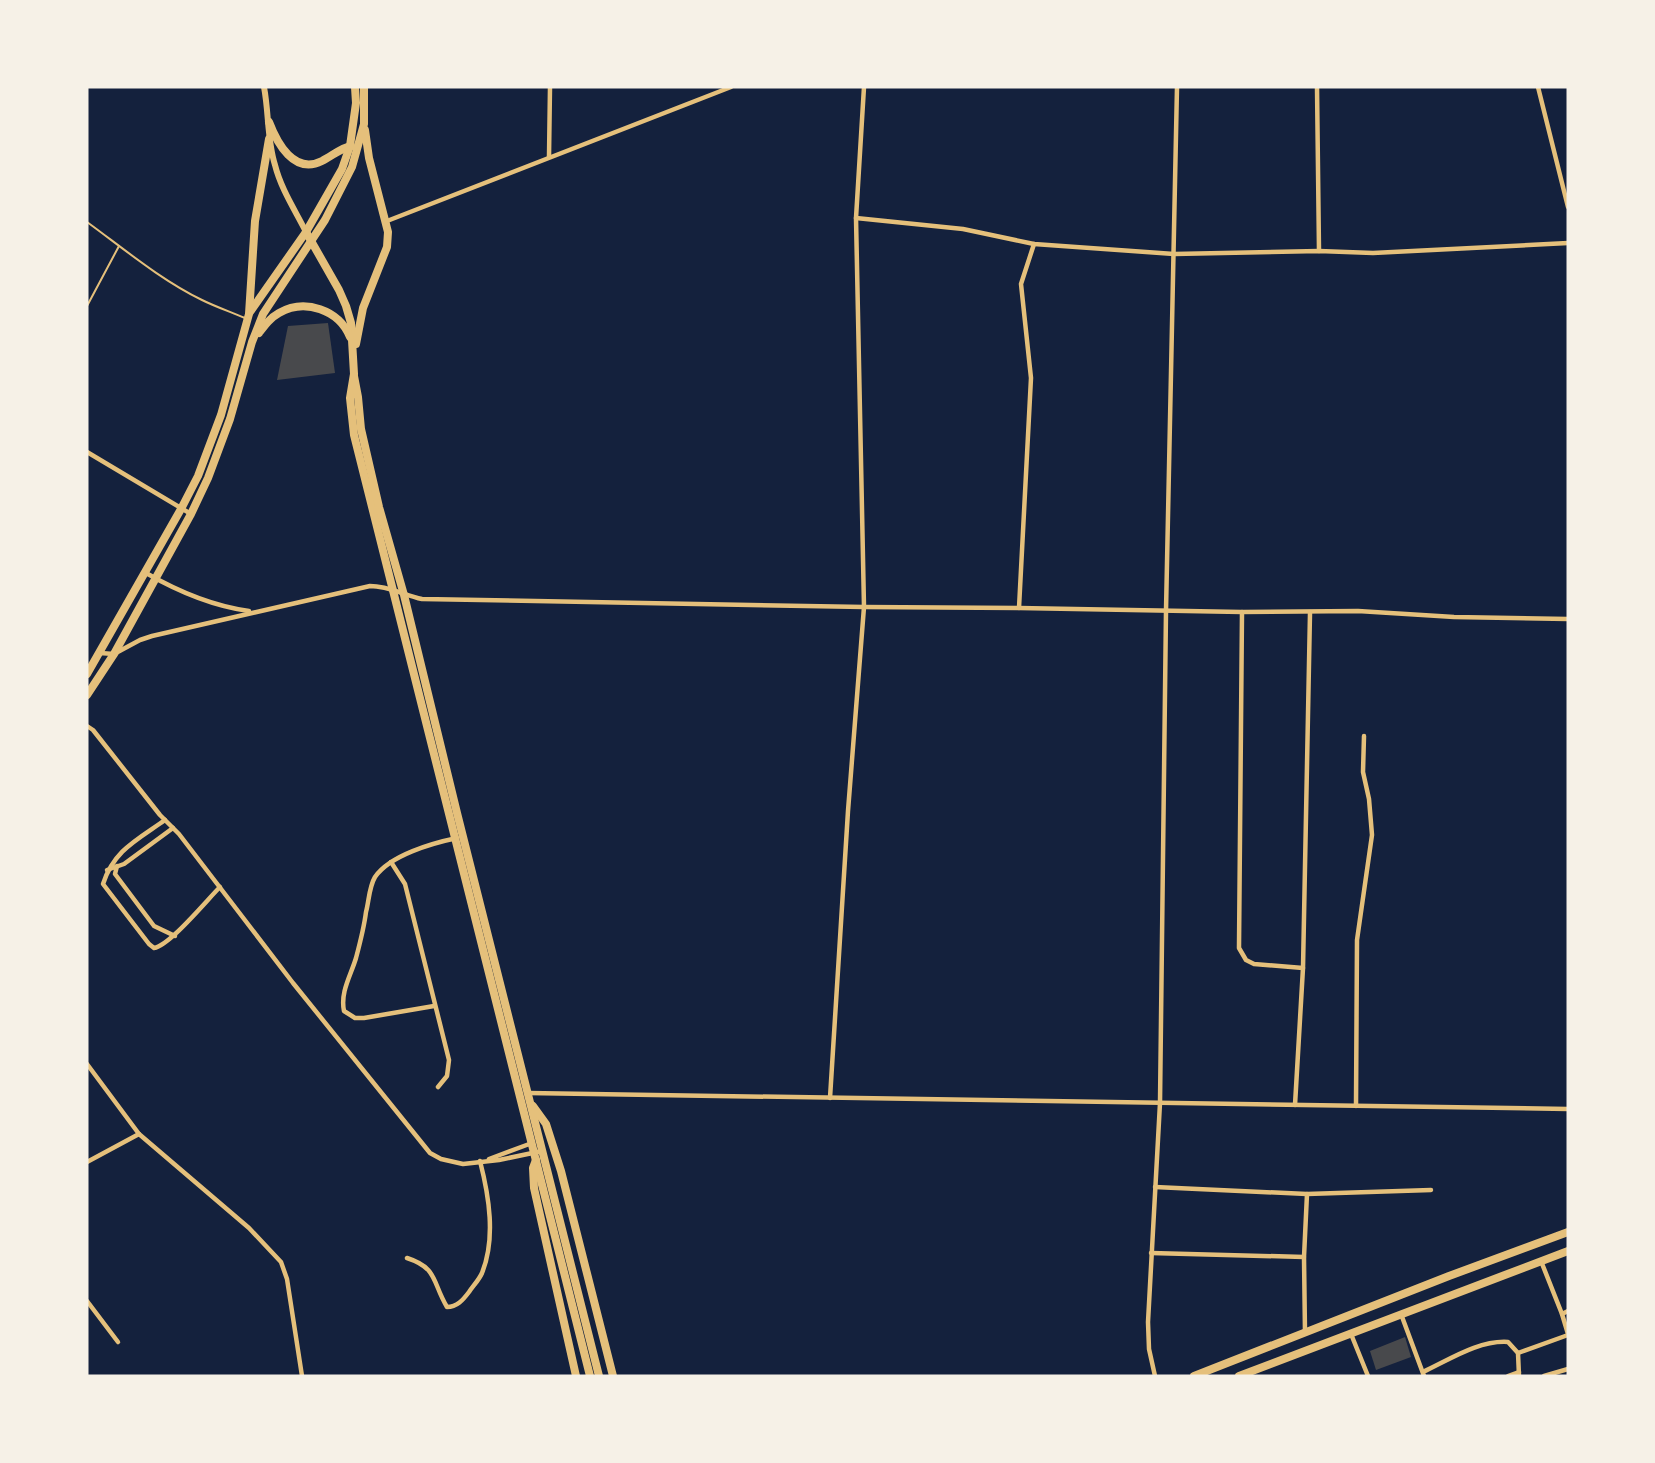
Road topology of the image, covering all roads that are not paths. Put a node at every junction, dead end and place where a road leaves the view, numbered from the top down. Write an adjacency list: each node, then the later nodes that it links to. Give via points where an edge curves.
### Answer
1 (264, 87): 10 (street)
2 (355, 87): 13 (highway)
3 (364, 87): 11 (highway)
4 (550, 87): 15 (street)
5 (731, 87): 15 (street)
6 (864, 87): 19 (street)
7 (1178, 87): 28 (street)
8 (1317, 87): 27 (street)
9 (1538, 87): 17 (street)
10 (269, 122): 12 (street); 13 (highway, via 276,141 297,162 319,163)
11 (364, 124): 14 (highway); 16 (highway)
12 (269, 139): 22 (street, via 280,180); 30 (highway, via 255,221)
13 (350, 146): 14 (highway); 22 (highway, via 342,169)
14 (359, 149): 16 (highway); 23 (highway)
15 (549, 157): 20 (street)
16 (369, 158): 20 (highway)
17 (1565, 185): 18 (street)
18 (1568, 207)
19 (856, 218): 25 (street, via 963,229); 41 (street)
20 (387, 221): 32 (highway, via 387,247 363,308)
21 (87, 222): 26 (lane)
22 (306, 232): 23 (highway); 30 (highway)
23 (311, 241): 31 (highway, via 263,314); 32 (highway, via 346,306)
24 (1568, 243): 27 (street, via 1373,253)
25 (1034, 244): 28 (street); 42 (street, via 1021,284 1031,378)
26 (119, 246): 29 (lane); 30 (lane, via 202,300)
27 (1319, 251): 28 (street)
28 (1174, 254): 43 (street)
29 (87, 306)
30 (249, 316): 35 (highway, via 221,415)
31 (252, 342): 32 (highway, via 272,318 287,309 304,306 321,309 336,318 347,331); 36 (highway, via 230,419)
32 (354, 351): 33 (highway)
33 (354, 374): 39 (highway, via 354,435); 40 (highway, via 366,454)
34 (87, 452): 35 (street)
35 (181, 509): 36 (street); 37 (highway)
36 (191, 514): 38 (highway)
37 (146, 573): 38 (street); 48 (highway)
38 (156, 579): 44 (street, via 215,605); 49 (highway)
39 (392, 588): 40 (street); 44 (street, via 358,588); 56 (highway)
40 (404, 594): 41 (street, via 422,599); 56 (highway)
41 (864, 607): 42 (street); 67 (street)
42 (1019, 608): 43 (street)
43 (1166, 611): 45 (street); 68 (street)
44 (252, 612): 49 (street, via 153,636)
45 (1242, 612): 46 (street); 62 (street, via 1239,948 1246,960 1254,964)
46 (1310, 613): 47 (street, via 1358,611); 62 (street)
47 (1568, 619)
48 (100, 653): 49 (street); 50 (highway)
49 (114, 654): 51 (highway)
50 (87, 674)
51 (87, 695)
52 (87, 726): 54 (street)
53 (1364, 736): 70 (street, via 1363,772 1372,835 1357,940)
54 (165, 820): 55 (street); 59 (street, via 117,855)
55 (173, 828): 58 (street); 60 (street)
56 (459, 837): 57 (street); 66 (highway); 73 (highway)
57 (391, 862): 63 (street, via 405,884); 63 (street, via 375,877 370,888 361,939 343,999 344,1011 364,1018)
58 (117, 866): 59 (street); 61 (street, via 116,874 154,926)
59 (107, 870): 61 (street, via 103,884 149,944 161,947)
60 (220, 887): 61 (street); 75 (street, via 422,1145 430,1153 454,1163)
61 (175, 936)
62 (1303, 968): 69 (street)
63 (434, 1006): 65 (street, via 449,1060 447,1076)
64 (87, 1064): 72 (street)
65 (438, 1087)
66 (529, 1098): 67 (street); 73 (highway); 103 (highway, via 546,1124 561,1171)
67 (830, 1098): 68 (street)
68 (1160, 1103): 69 (street); 77 (street)
69 (1295, 1105): 70 (street)
70 (1356, 1106): 71 (street)
71 (1568, 1109)
72 (139, 1134): 76 (street); 99 (street, via 249,1227 280,1262 287,1279)
73 (536, 1142): 74 (highway); 75 (street)
74 (538, 1154): 75 (street); 87 (highway); 100 (highway, via 533,1168 534,1188)
75 (483, 1160): 84 (street, via 489,1240 482,1273 464,1299 447,1307 430,1270)
76 (87, 1162)
77 (1155, 1187): 79 (street); 82 (street)
78 (1431, 1190): 79 (street)
79 (1307, 1194): 83 (street)
80 (1568, 1232): 91 (highway)
81 (1568, 1251): 85 (highway)
82 (1151, 1253): 83 (street); 104 (street, via 1148,1322)
83 (1304, 1257): 91 (street)
84 (406, 1258)
85 (1541, 1261): 89 (highway); 90 (street)
86 (87, 1301): 94 (street)
87 (576, 1302): 101 (highway); 102 (highway)
88 (1568, 1311): 90 (street)
89 (1401, 1314): 92 (highway); 97 (street)
90 (1562, 1314): 93 (street)
91 (1305, 1333): 105 (highway)
92 (1352, 1334): 106 (highway); 107 (street)
93 (1568, 1334): 95 (street)
94 (118, 1342)
95 (1518, 1353): 97 (street, via 1508,1342 1497,1341); 98 (street)
96 (1568, 1369): 109 (street)
97 (1424, 1374)
98 (1519, 1374): 108 (street)
99 (302, 1376)
100 (576, 1376)
101 (590, 1376)
102 (598, 1376)
103 (613, 1376)
104 (1155, 1376)
105 (1194, 1376)
106 (1239, 1376)
107 (1368, 1376)
108 (1508, 1376)
109 (1545, 1376)

